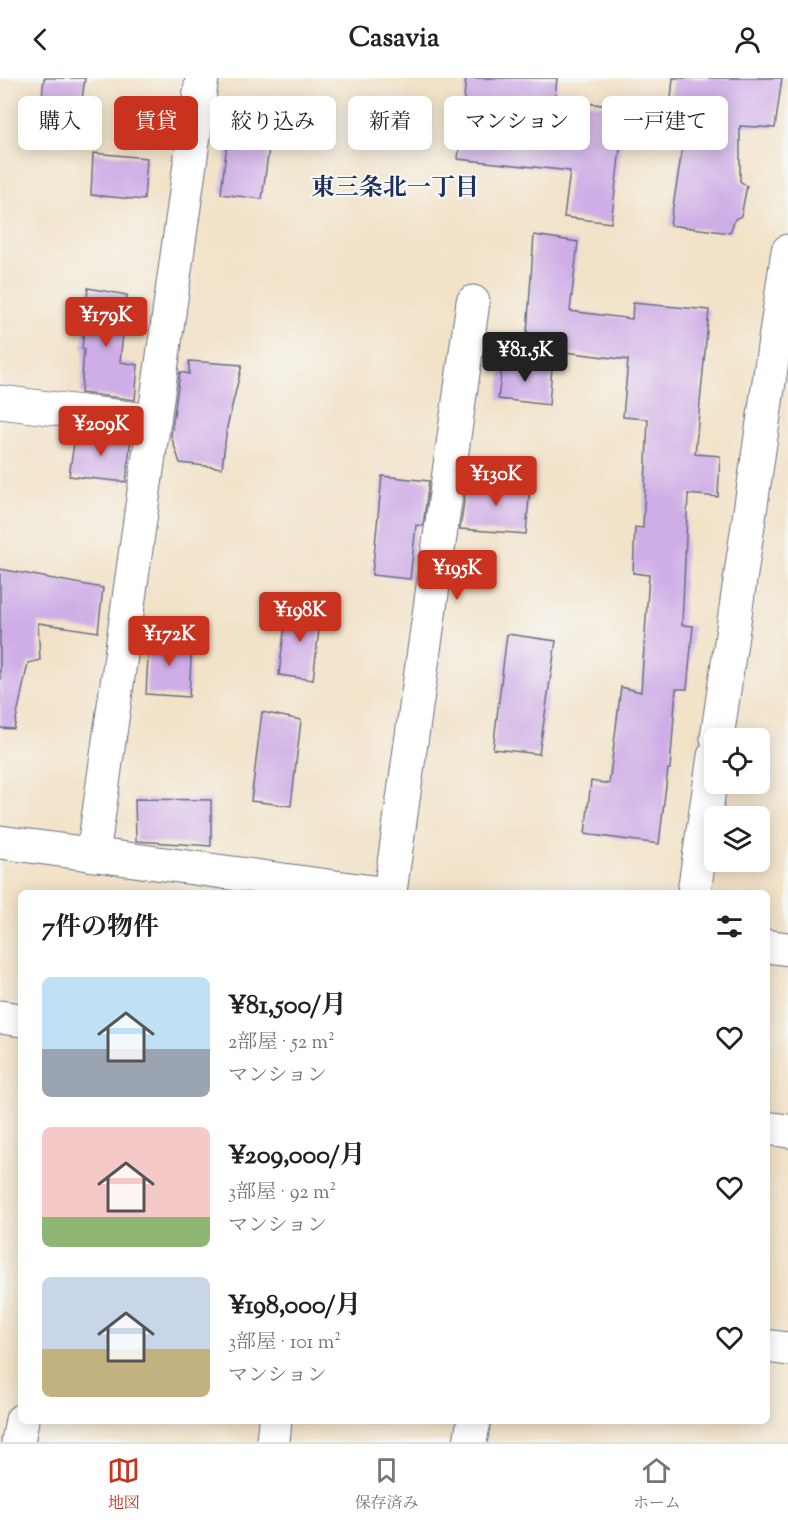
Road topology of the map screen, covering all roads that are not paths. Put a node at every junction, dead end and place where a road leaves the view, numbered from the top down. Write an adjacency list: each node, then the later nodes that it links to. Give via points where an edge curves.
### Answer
1 (202, 78): 5 (street)
2 (788, 251): 6 (street)
3 (473, 302): 11 (street)
4 (0, 402): 5 (street)
5 (154, 421): 9 (street)
6 (718, 728)
7 (708, 794): 12 (street)
8 (0, 842): 9 (street)
9 (93, 855): 10 (street)
10 (358, 890)
11 (390, 890)
12 (694, 890)
13 (770, 947): 14 (street)
14 (788, 949)
15 (0, 1017): 16 (street)
16 (18, 1020)
17 (770, 1129): 18 (street)
18 (788, 1131)
19 (770, 1347): 20 (street)
20 (788, 1349)
21 (21, 1424): 24 (street)
22 (275, 1424): 25 (street)
23 (473, 1424): 26 (street)
24 (18, 1442)
25 (273, 1442)
26 (470, 1442)

